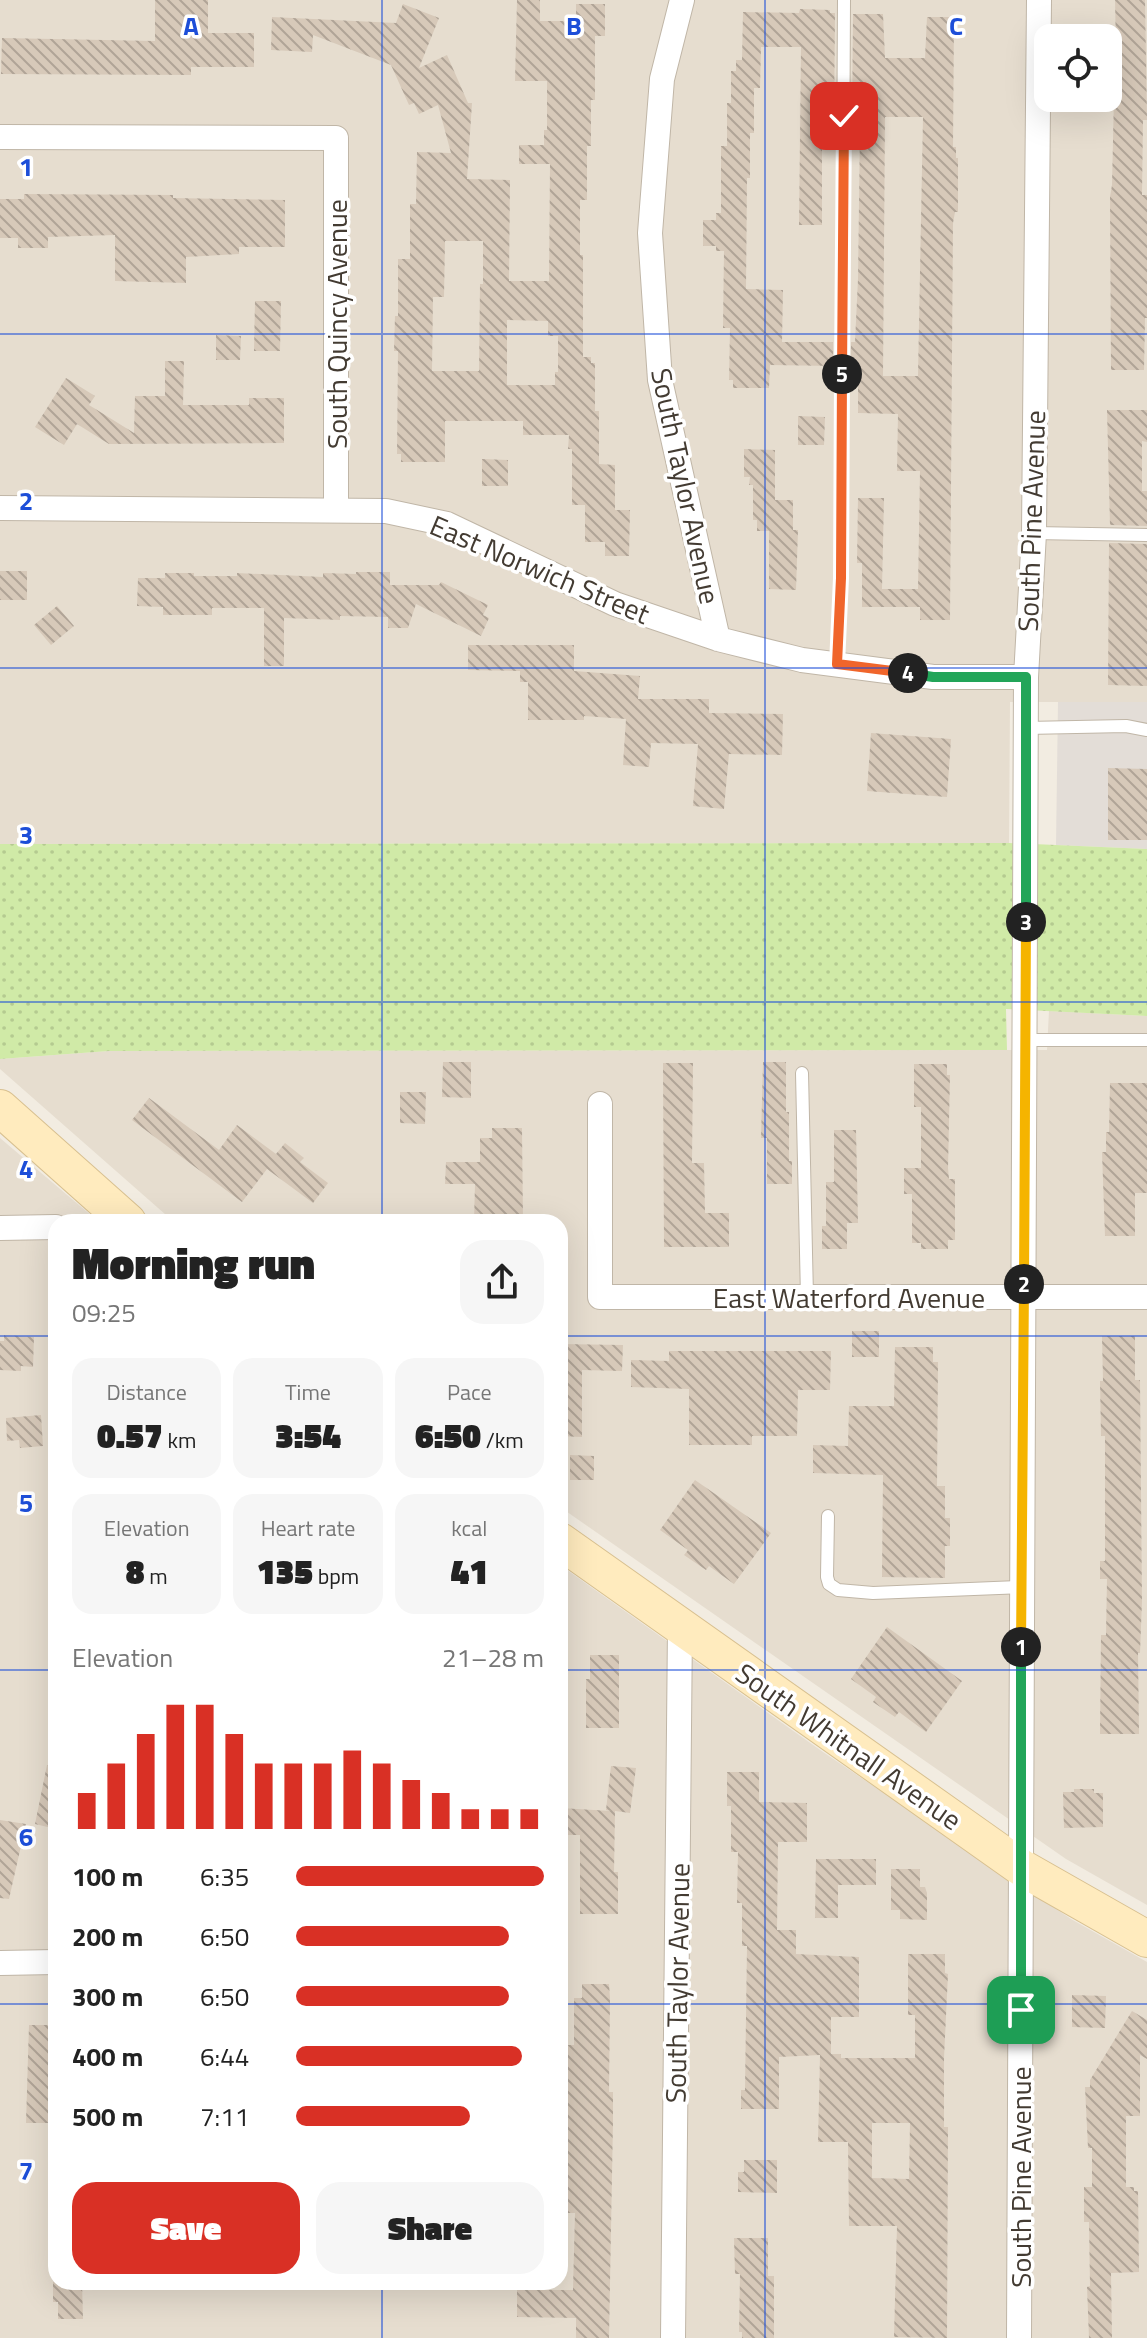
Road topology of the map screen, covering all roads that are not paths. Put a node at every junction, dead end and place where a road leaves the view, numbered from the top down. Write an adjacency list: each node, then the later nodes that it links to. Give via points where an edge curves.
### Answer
1 (682, 0): 9 (street, South Taylor Avenue, via 662,79 650,233 660,380)
2 (844, 0): 10 (lane)
3 (1039, 0): 7 (street, South Pine Avenue)
4 (0, 137): 6 (street, South Quincy Avenue, via 336,138)
5 (0, 508): 6 (street, East Norwich Street)
6 (336, 510): 9 (street, East Norwich Street, via 386,511 447,524 615,604)
7 (1034, 533): 8 (lane); 11 (street, South Pine Avenue)
8 (1147, 535)
9 (718, 639): 10 (street, East Norwich Street)
10 (837, 664): 11 (street, East Norwich Street, via 933,677)
11 (1026, 677): 12 (street, South Pine Avenue)
12 (1026, 728): 13 (lane); 14 (street, South Pine Avenue)
13 (1147, 730)
14 (1025, 1040): 15 (lane); 22 (street, South Pine Avenue)
15 (1147, 1040)
16 (802, 1073): 23 (lane)
17 (600, 1104): 23 (street, East Waterford Avenue, via 600,1297)
18 (0, 1108): 19 (street)
19 (119, 1214)
20 (48, 1227): 21 (street)
21 (0, 1228)
22 (1024, 1296): 23 (street, East Waterford Avenue); 24 (street, East Waterford Avenue); 27 (street, South Pine Avenue)
23 (807, 1297)
24 (1147, 1297)
25 (828, 1516): 27 (lane, via 827,1577 838,1590)
26 (568, 1547): 28 (street, South Whitnall Avenue)
27 (1021, 1587): 29 (street, South Pine Avenue)
28 (680, 1627): 29 (street, South Whitnall Avenue); 33 (street, South Taylor Avenue)
29 (1022, 1868): 30 (street, South Whitnall Avenue); 34 (street, South Pine Avenue)
30 (1147, 1939)
31 (48, 1962): 32 (street)
32 (0, 1963)
33 (673, 2338)
34 (1019, 2338)

